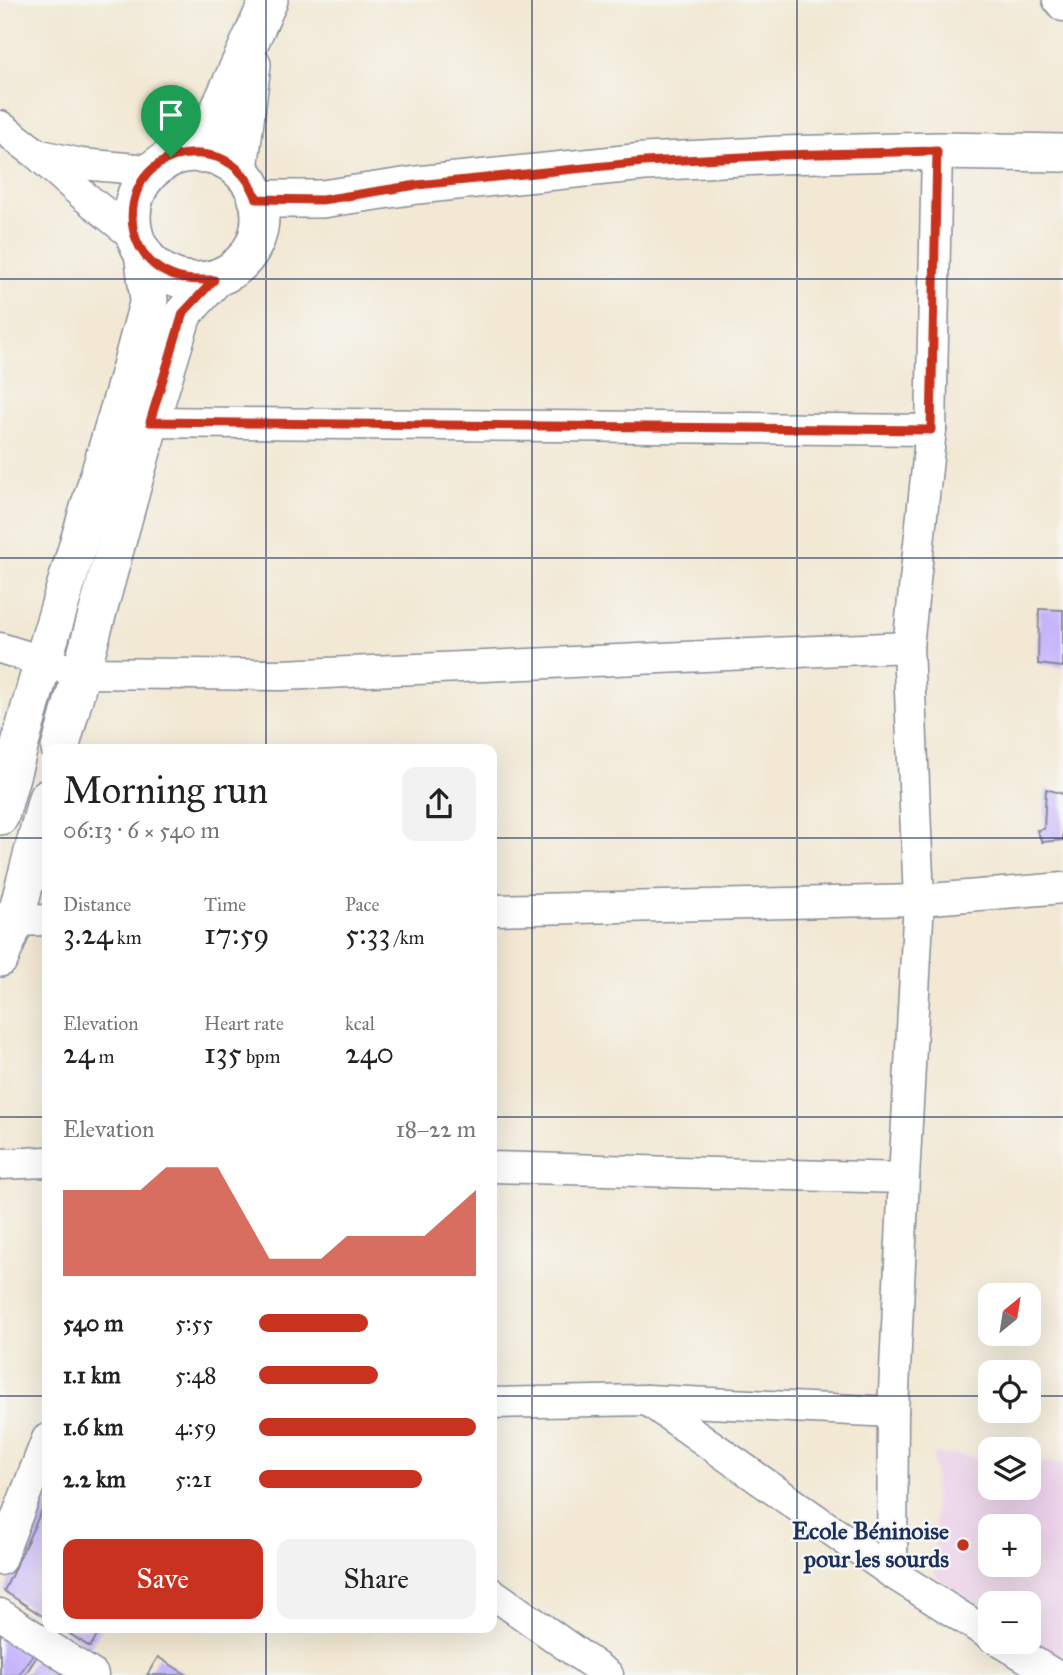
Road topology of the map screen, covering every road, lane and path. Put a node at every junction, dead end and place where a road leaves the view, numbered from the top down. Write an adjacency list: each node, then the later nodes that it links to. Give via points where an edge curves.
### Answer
1 (1058, 0): 2 (street)
2 (1063, 6)
3 (262, 16): 8 (street); 10 (street)
4 (0, 126): 7 (street)
5 (937, 151): 6 (street); 10 (street, via 644,162 417,185 322,200); 14 (street)
6 (1063, 153)
7 (37, 154): 9 (street, via 81,164); 11 (street)
8 (199, 154): 9 (street, via 171,157); 10 (street, via 216,156)
9 (149, 170): 11 (street, via 133,203 132,224)
10 (252, 198): 12 (street, via 257,237 239,264)
11 (139, 244): 12 (street, via 161,270 176,277); 17 (street, via 149,300)
12 (214, 280): 13 (street, via 183,313)
13 (150, 422): 14 (street); 18 (street)
14 (931, 430): 15 (street)
15 (908, 647): 18 (street, via 282,674); 23 (street)
16 (0, 648): 17 (street)
17 (43, 661): 18 (street); 20 (street)
18 (80, 673): 19 (street)
19 (61, 744)
20 (0, 816)
21 (42, 821): 25 (street)
22 (1063, 888): 23 (street)
23 (919, 900): 24 (street); 30 (street)
24 (497, 910)
25 (21, 919): 26 (street)
26 (0, 958)
27 (42, 1162): 28 (street)
28 (0, 1164)
29 (497, 1167): 30 (street)
30 (904, 1178): 33 (street)
31 (647, 1400): 32 (street); 33 (street); 36 (street)
32 (497, 1403)
33 (894, 1412): 36 (street)
34 (42, 1452): 35 (street)
35 (0, 1560)
36 (892, 1573): 39 (street)
37 (497, 1597): 42 (street)
38 (0, 1614): 41 (street)
39 (978, 1627)
40 (1021, 1654): 43 (street)
41 (93, 1675)
42 (608, 1675)
43 (1055, 1675)

